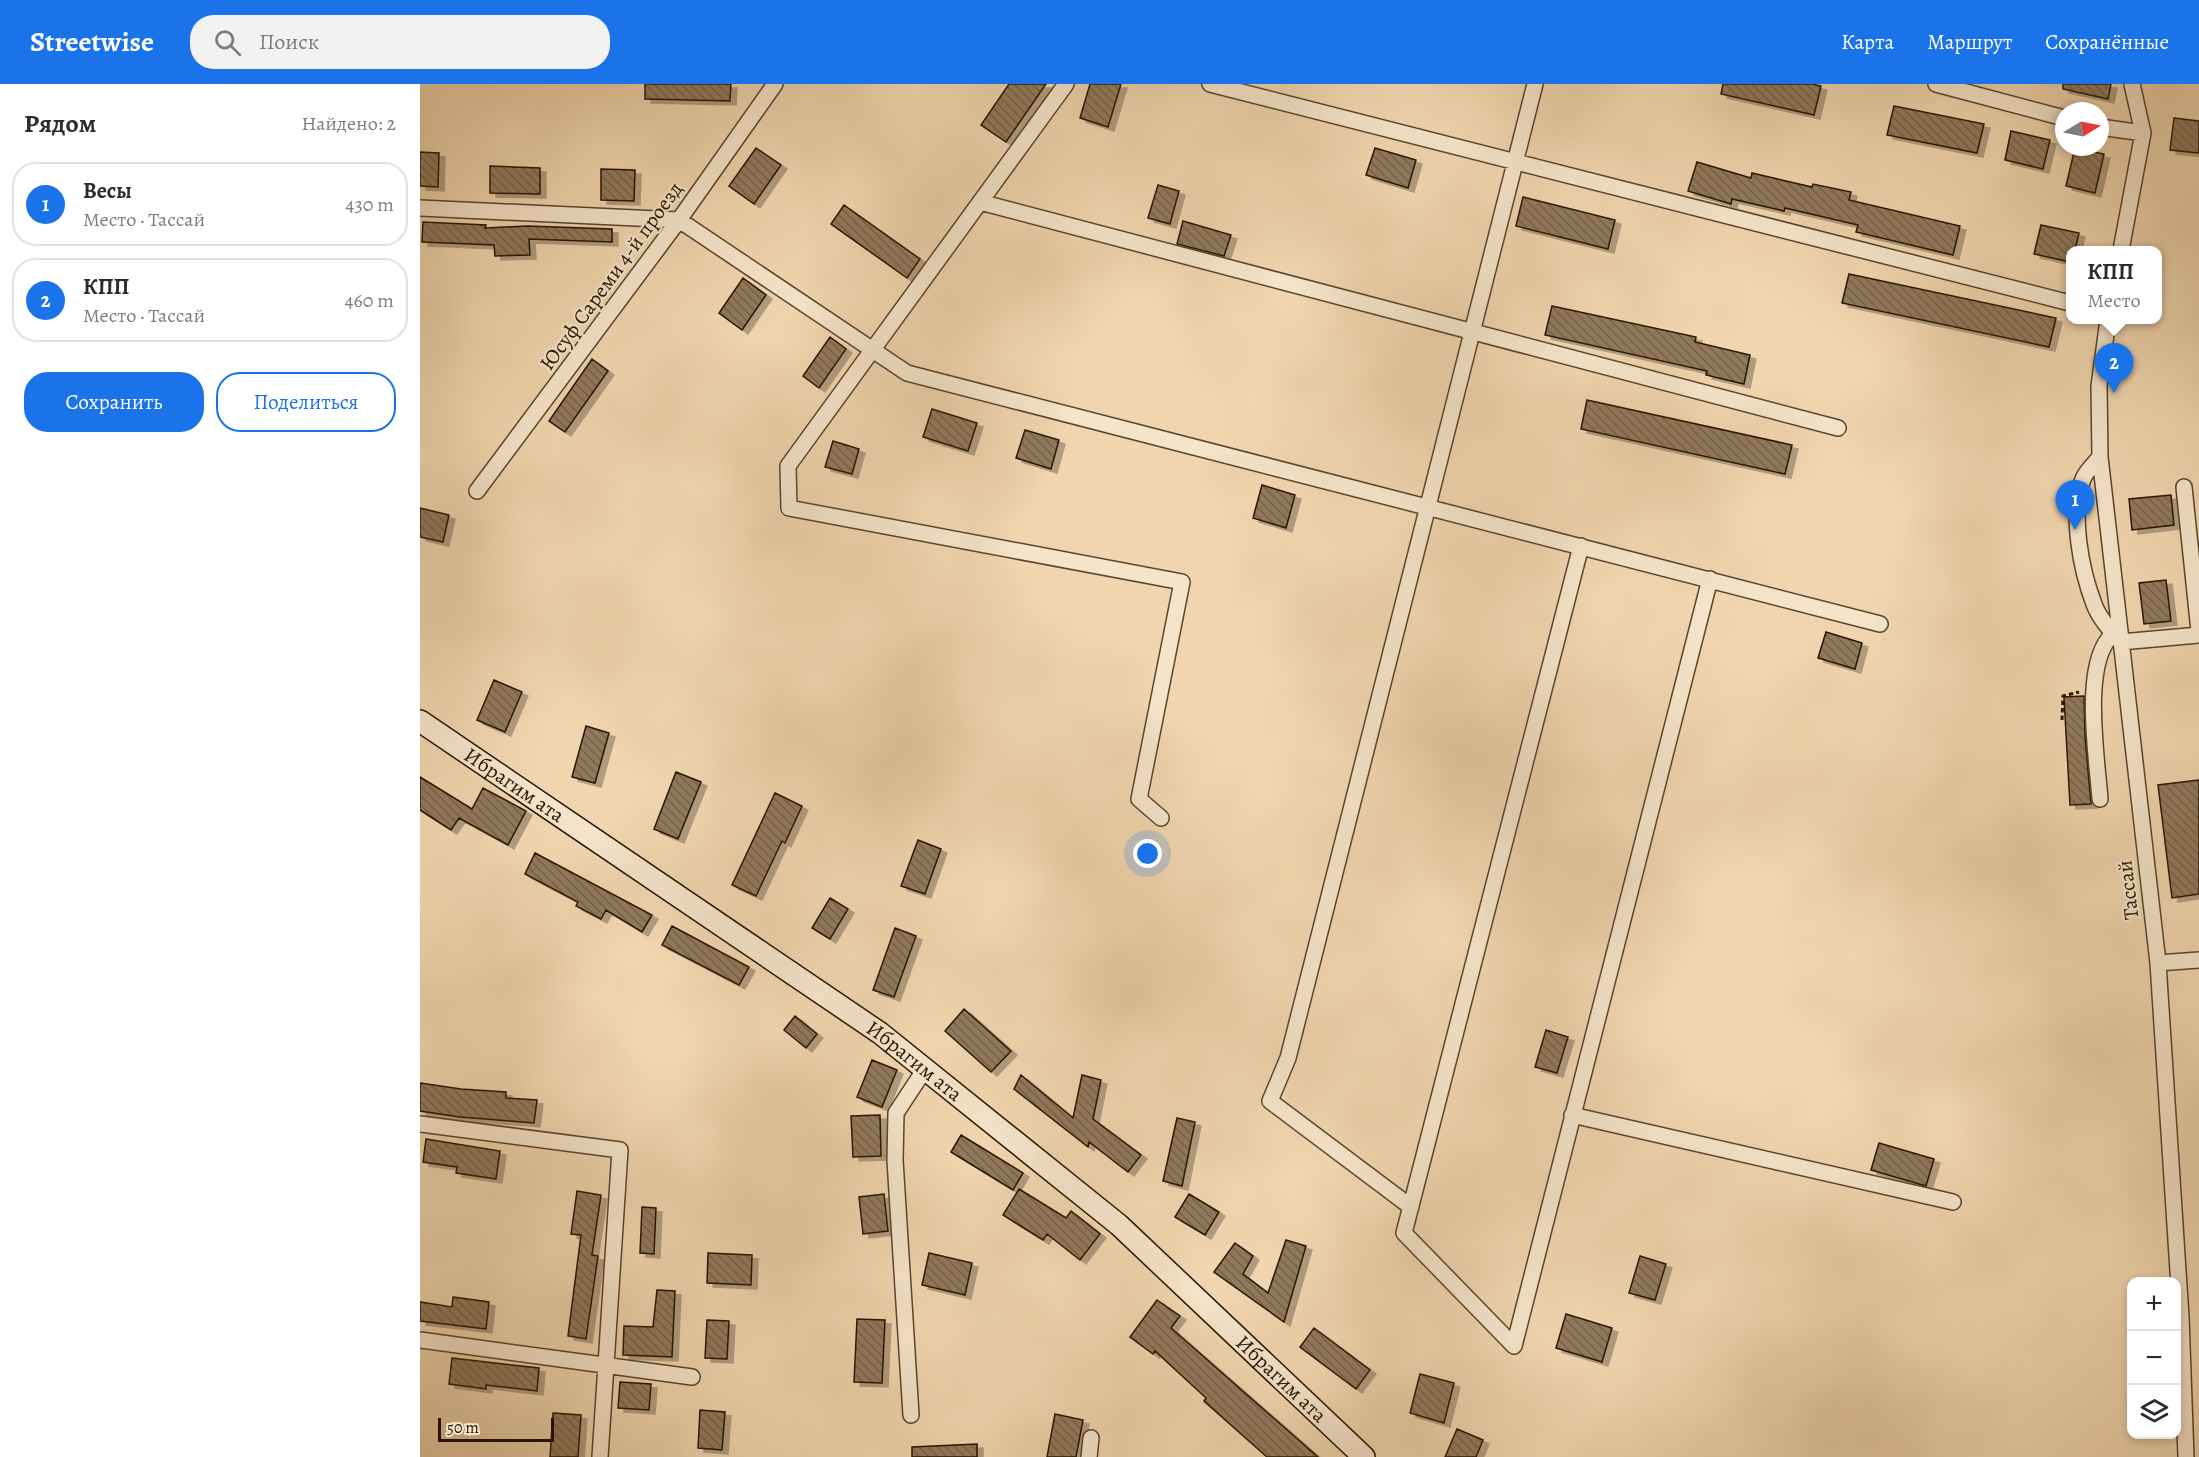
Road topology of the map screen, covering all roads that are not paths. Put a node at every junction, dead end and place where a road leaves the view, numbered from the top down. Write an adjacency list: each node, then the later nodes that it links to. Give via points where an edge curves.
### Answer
1 (775, 84): 13 (street, Юсуф Сареми 4-й проезд)
2 (1066, 84): 11 (street)
3 (1210, 84): 10 (street)
4 (1535, 84): 10 (street)
5 (1936, 84): 7 (street)
6 (2132, 84): 9 (street)
7 (2055, 116)
8 (2109, 128): 9 (street)
9 (2143, 133): 14 (street)
10 (1515, 163): 15 (street); 17 (street)
11 (980, 202): 17 (street); 18 (street)
12 (420, 208): 13 (street)
13 (679, 220): 18 (street); 22 (street, Юсуф Сареми 4-й проезд)
14 (2122, 246)
15 (2066, 302)
16 (2107, 324): 20 (street, Тассай, via 2099,386)
17 (1472, 333): 19 (street); 23 (street)
18 (872, 349): 23 (street, via 907,373); 32 (street, via 788,466 789,508 1182,582 1139,799)
19 (1838, 428)
20 (2100, 457): 29 (street, Тассай); 29 (street, via 2083,477 2076,510 2079,550 2094,605)
21 (2184, 487): 24 (street)
22 (477, 491)
23 (1427, 507): 25 (street); 39 (street, via 1288,1058 1270,1101)
24 (2194, 541): 28 (street)
25 (1581, 546): 26 (street); 39 (street)
26 (1710, 579): 27 (street); 36 (street)
27 (1880, 624)
28 (2199, 633): 29 (street)
29 (2117, 638): 31 (street, via 2108,639 2102,651 2093,692); 34 (street, Тассай)
30 (420, 721): 35 (street, Ибрагим ата, via 880,1033)
31 (2100, 799)
32 (1161, 818)
33 (2199, 960): 34 (street)
34 (2158, 963): 48 (street, Тассай)
35 (925, 1069): 43 (street, via 896,1113 895,1160); 47 (street, Ибрагим ата, via 1119,1226)
36 (1572, 1115): 38 (street); 39 (street, via 1514,1346 1404,1233)
37 (420, 1124): 41 (street, via 620,1150)
38 (1953, 1202)
39 (1411, 1207)
40 (420, 1340): 41 (street)
41 (604, 1365): 42 (street); 45 (street)
42 (692, 1377)
43 (911, 1415)
44 (1091, 1438): 46 (street)
45 (600, 1457)
46 (1089, 1457)
47 (1364, 1457)
48 (2186, 1457)

